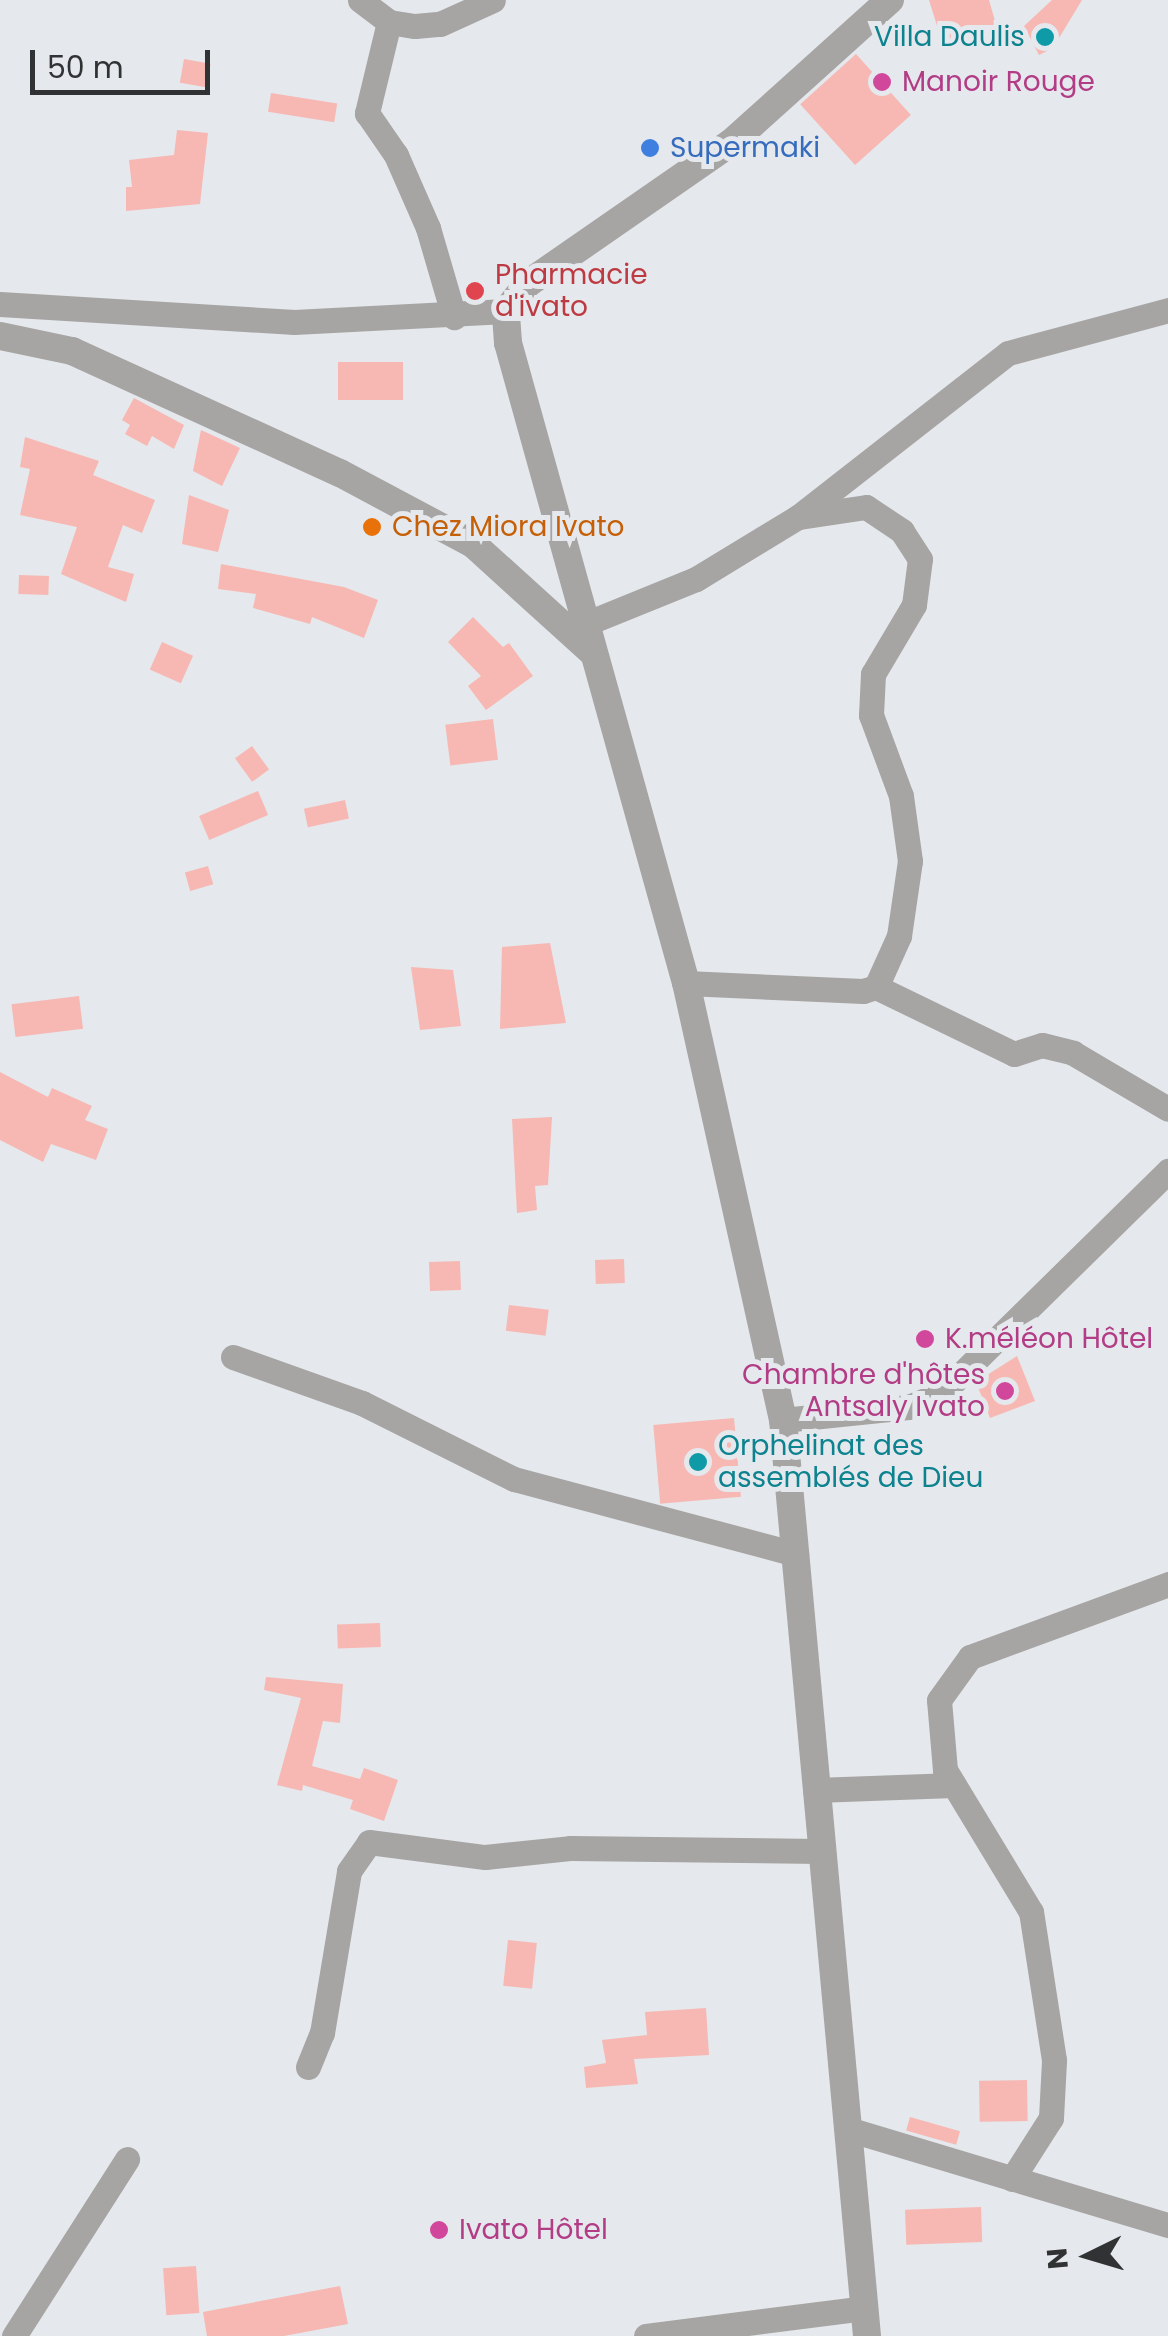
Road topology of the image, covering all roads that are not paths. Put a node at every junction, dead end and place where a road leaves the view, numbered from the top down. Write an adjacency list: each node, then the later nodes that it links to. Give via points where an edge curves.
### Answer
1 (360, 0): 4 (street)
2 (493, 0): 4 (street, via 440,24)
3 (890, 0): 7 (street, via 732,144 527,284)
4 (389, 22): 8 (street, via 367,113 396,155 434,242)
5 (0, 304): 8 (street, via 294,322)
6 (1168, 310): 10 (street, via 1008,353)
7 (506, 311): 8 (street); 11 (street, via 508,342)
8 (454, 317)
9 (0, 336): 12 (street, via 72,351 356,482 473,544)
10 (798, 516): 11 (street, via 696,579); 14 (street, via 866,507 902,531 920,559 914,606 873,674 871,715 901,796 910,862 899,936)
11 (586, 624): 12 (street)
12 (593, 653): 13 (street, via 608,686)
13 (686, 983): 14 (street); 18 (street)
14 (876, 987): 15 (street, via 1014,1054 1042,1046 1074,1053)
15 (1168, 1109)
16 (1168, 1172): 18 (street, via 933,1398 908,1407)
17 (233, 1357): 19 (street, via 362,1403 514,1479)
18 (783, 1420): 19 (street)
19 (796, 1554): 22 (street)
20 (1168, 1584): 21 (street, via 970,1657 939,1700 945,1770)
21 (954, 1785): 22 (street); 27 (street, via 1031,1912 1054,2060 1051,2118)
22 (815, 1790): 23 (street)
23 (820, 1851): 24 (street, via 570,1848 485,1856 369,1842 349,1872 322,2032); 25 (street)
24 (308, 2067)
25 (850, 2130): 27 (street); 29 (street)
26 (128, 2160): 30 (street)
27 (1012, 2179): 28 (street)
28 (1168, 2226)
29 (865, 2322): 31 (street)
30 (14, 2336)
31 (646, 2336)

